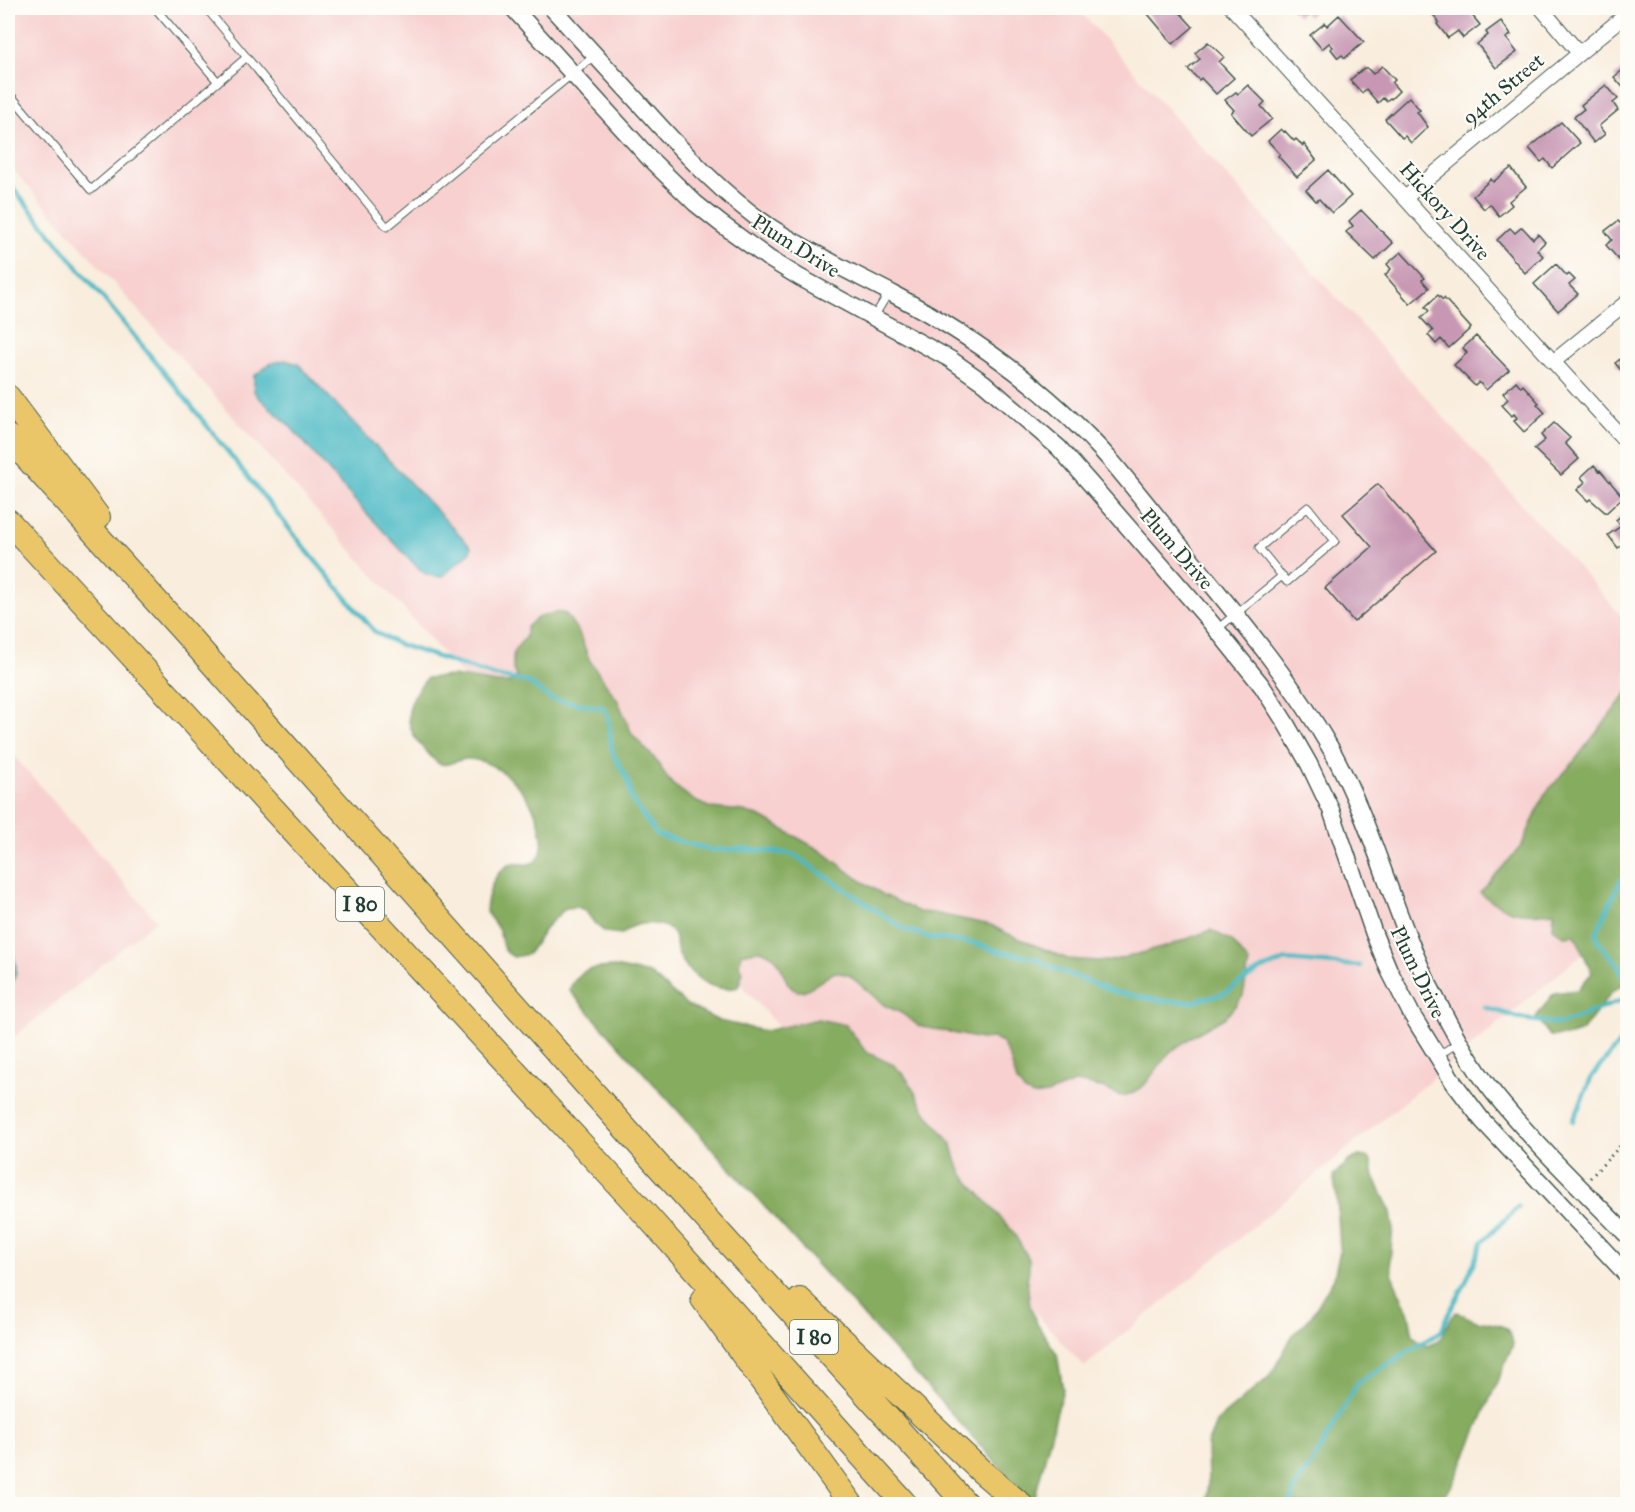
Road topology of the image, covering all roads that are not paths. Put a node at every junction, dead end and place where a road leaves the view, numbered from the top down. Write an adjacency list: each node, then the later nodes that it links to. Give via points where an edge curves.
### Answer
1 (155, 8): 12 (lane)
2 (206, 8): 10 (lane)
3 (513, 8): 11 (street, Plum Drive)
4 (552, 8): 9 (street, Plum Drive)
5 (1232, 8): 14 (street, Hickory Drive)
6 (1541, 8): 8 (street)
7 (1628, 13): 8 (street, 94th Street)
8 (1579, 53): 14 (street, 94th Street)
9 (595, 55): 11 (lane); 15 (street, Plum Drive, via 672,140 745,209 826,259)
10 (247, 57): 11 (lane, via 387,227); 12 (lane)
11 (572, 73): 17 (street, Plum Drive, via 651,160 720,223 799,277)
12 (218, 82): 13 (lane, via 91,190)
13 (8, 92)
14 (1405, 198): 18 (street, Hickory Drive)
15 (889, 291): 17 (lane); 26 (street, Plum Drive, via 968,337 1079,427)
16 (1628, 301): 18 (street)
17 (874, 317): 27 (street, Plum Drive, via 950,359 1036,427 1088,481)
18 (1553, 362): 21 (street, Hickory Drive)
19 (8, 398): 28 (highway)
20 (8, 437): 28 (highway, I 80)
21 (1628, 444)
22 (8, 521): 25 (highway, I 80)
23 (8, 528): 25 (highway)
24 (1282, 576): 24 (lane, via 1287,582 1335,541 1308,507 1259,548); 26 (lane)
25 (90, 611): 32 (highway, I 80)
26 (1235, 614): 27 (lane); 29 (street, Plum Drive, via 1277,666 1350,784 1426,978)
27 (1216, 630): 30 (street, Plum Drive, via 1262,686 1309,764 1343,842 1389,970)
28 (196, 645): 31 (highway, I 80)
29 (1460, 1042): 30 (lane); 33 (street, Plum Drive, via 1494,1094)
30 (1437, 1056): 34 (street, Plum Drive, via 1482,1120)
31 (662, 1170): 37 (highway, I 80); 38 (highway)
32 (630, 1197): 35 (highway); 36 (highway, I 80)
33 (1628, 1236)
34 (1628, 1276)
35 (851, 1504)
36 (905, 1504)
37 (966, 1504)
38 (1020, 1504)

